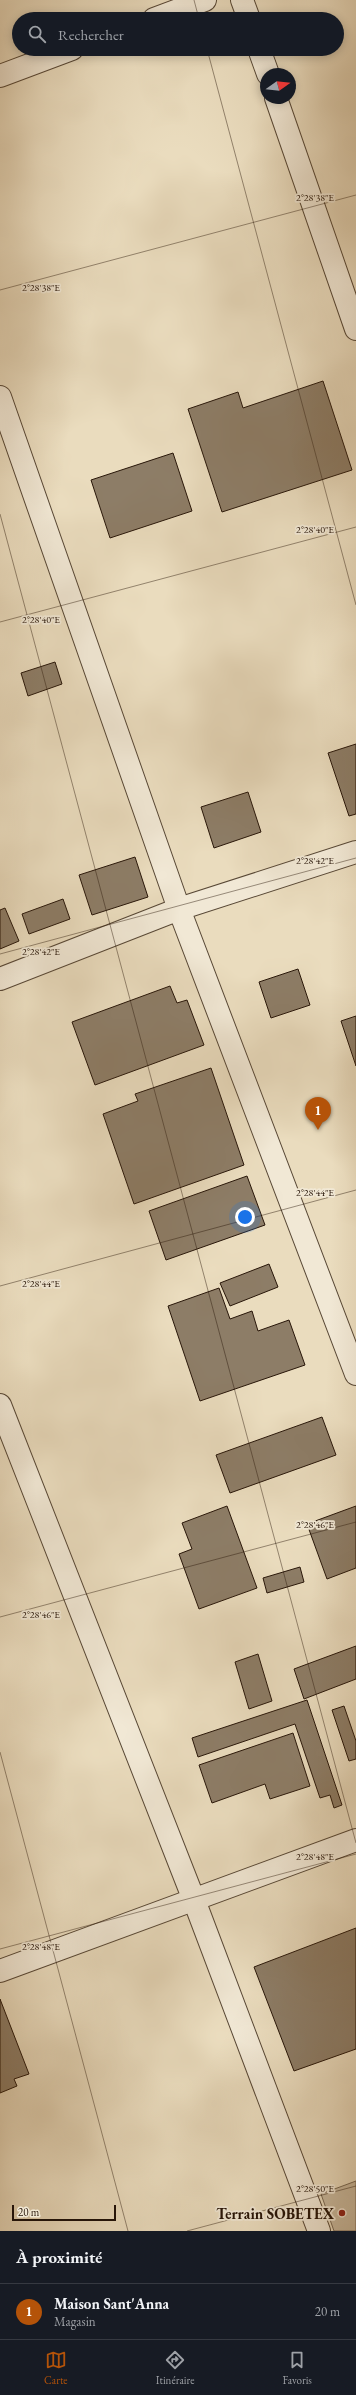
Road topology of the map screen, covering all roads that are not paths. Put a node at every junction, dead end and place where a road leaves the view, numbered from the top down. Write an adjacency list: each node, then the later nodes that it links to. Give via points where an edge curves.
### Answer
1 (205, 0): 3 (street)
2 (242, 0): 4 (street)
3 (173, 12)
4 (246, 12)
5 (53, 56): 8 (street)
6 (262, 56): 7 (street)
7 (266, 68)
8 (0, 76)
9 (278, 104): 10 (street)
10 (356, 329)
11 (0, 397): 13 (street)
12 (356, 852): 13 (street)
13 (179, 908): 14 (street); 15 (street)
14 (0, 979)
15 (356, 1374)
16 (0, 1405): 18 (street)
17 (356, 1840): 18 (street)
18 (194, 1900): 19 (street); 20 (street)
19 (0, 1971)
20 (318, 2231)

